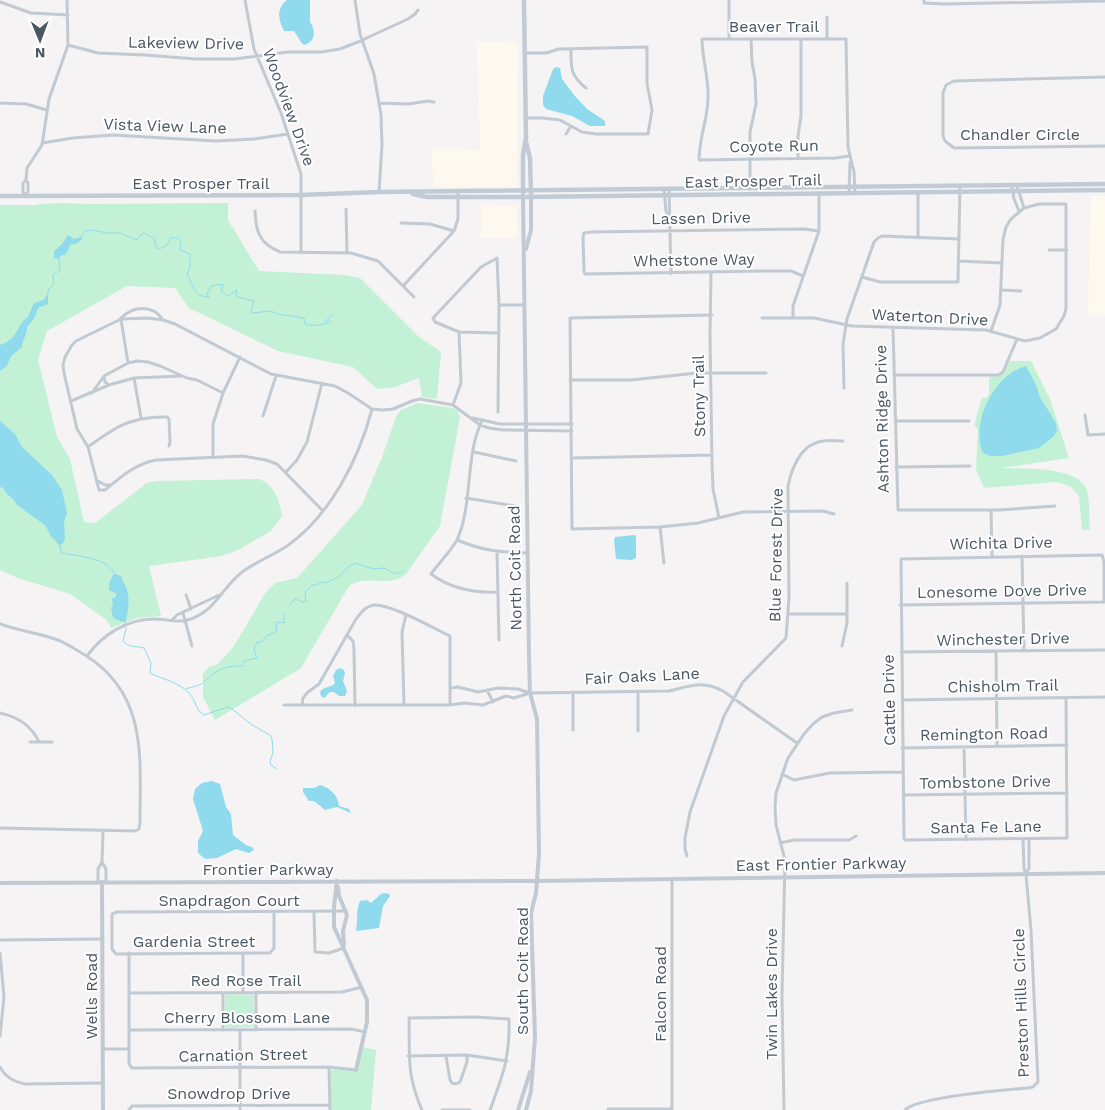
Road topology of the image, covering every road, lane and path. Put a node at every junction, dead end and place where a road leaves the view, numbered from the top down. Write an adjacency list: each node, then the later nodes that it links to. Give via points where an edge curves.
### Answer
1 (67, 0): 10 (street)
2 (245, 0): 20 (street, Woodview Drive)
3 (355, 0): 16 (street)
4 (524, 0): 19 (main road, North Coit Road)
5 (729, 0): 13 (street)
6 (924, 0): 7 (street, via 924,4)
7 (1105, 1)
8 (0, 2): 10 (street, via 31,13)
9 (418, 10): 16 (street, Lakeview Drive, via 408,19)
10 (68, 15): 17 (street)
11 (827, 17): 15 (street)
12 (751, 38): 13 (street, Beaver Trail); 14 (street, Beaver Trail); 36 (street, via 756,104 750,132)
13 (729, 39): 37 (street, Beaver Trail, via 702,39 708,98)
14 (800, 39): 15 (street, Beaver Trail); 35 (street)
15 (827, 39): 34 (street, Beaver Trail, via 846,39)
16 (362, 41): 20 (street, Lakeview Drive, via 327,51); 25 (street, via 374,74)
17 (68, 45): 20 (street, Lakeview Drive, via 108,54 214,60); 26 (street)
18 (571, 48): 19 (street); 22 (street, via 572,72); 28 (street, via 647,47 647,83 652,110 648,134 596,134)
19 (525, 53): 27 (main road, North Coit Road)
20 (256, 57): 29 (street, Woodview Drive)
21 (1105, 77): 33 (street, Chandler Circle, via 954,81 946,85 942,93 943,136 954,148)
22 (586, 88)
23 (434, 102): 25 (street)
24 (0, 103): 26 (street, via 26,104)
25 (379, 103): 49 (street, via 382,139)
26 (46, 110): 32 (street)
27 (526, 118): 28 (street, via 560,120); 31 (main road, North Coit Road)
28 (571, 126): 30 (street)
29 (288, 134): 32 (street, Vista View Lane, via 216,141 105,136); 55 (street, Woodview Drive, via 301,174)
30 (566, 134)
31 (526, 138): 47 (main road, North Coit Road); 48 (main road, North Coit Road)
32 (42, 143): 54 (street, via 28,164 28,192)
33 (1105, 146)
34 (849, 156): 35 (street, Coyote Run); 38 (street)
35 (798, 158): 36 (street, Coyote Run)
36 (750, 159): 37 (street, Coyote Run); 40 (street)
37 (699, 160)
38 (850, 162): 44 (street); 45 (street)
39 (1105, 184): 41 (main road, East Prosper Trail)
40 (750, 188): 42 (main road, East Prosper Trail); 44 (main road, East Prosper Trail); 53 (street)
41 (1015, 188): 43 (main road, East Prosper Trail); 46 (main road, East Prosper Trail); 60 (street); 63 (street)
42 (667, 189): 48 (main road, East Prosper Trail); 56 (street)
43 (960, 189): 45 (main road, East Prosper Trail); 50 (main road, East Prosper Trail); 69 (street)
44 (849, 190): 45 (main road, East Prosper Trail); 51 (main road, East Prosper Trail)
45 (855, 190): 50 (main road, East Prosper Trail)
46 (1105, 190)
47 (523, 191): 48 (main road, East Prosper Trail); 52 (main road, East Prosper Trail); 58 (main road, North Coit Road)
48 (531, 191): 59 (main road, North Coit Road)
49 (379, 192): 52 (main road, East Prosper Trail, via 426,197); 55 (main road, East Prosper Trail)
50 (918, 192): 68 (street)
51 (819, 193): 53 (main road, East Prosper Trail); 67 (street)
52 (458, 194): 58 (main road, East Prosper Trail); 65 (street, via 458,219)
53 (750, 194): 56 (main road, East Prosper Trail)
54 (25, 195): 55 (main road, East Prosper Trail); 57 (main road, East Prosper Trail)
55 (301, 195): 72 (street, Woodview Drive)
56 (667, 195): 59 (main road, East Prosper Trail); 66 (street)
57 (0, 196)
58 (523, 197): 59 (main road, East Prosper Trail); 74 (street, North Coit Road)
59 (531, 197): 74 (street, North Coit Road, via 531,230)
60 (1024, 208): 63 (street); 71 (street, Waterton Drive, via 1039,204 1066,204)
61 (346, 209): 73 (street)
62 (255, 211): 72 (street, via 256,225 263,242 280,252)
63 (1019, 211): 76 (street, via 1006,227)
64 (401, 223): 65 (street, via 430,224)
65 (454, 231): 82 (street)
66 (670, 231): 67 (street, Lassen Drive); 78 (street, Lassen Drive, via 584,233); 79 (street)
67 (819, 231): 80 (street)
68 (918, 238): 69 (street); 81 (street, via 878,238 870,250)
69 (959, 239): 75 (street)
70 (1049, 250): 71 (street)
71 (1067, 250): 98 (street, Waterton Drive, via 1064,316 1056,328 1040,338)
72 (301, 253): 73 (street)
73 (347, 253): 82 (street, via 378,261)
74 (525, 254): 86 (street, North Coit Road)
75 (958, 261): 76 (street); 81 (street, via 958,282 880,282)
76 (1002, 263): 83 (street)
77 (711, 273): 79 (street, Whetstone Way); 80 (street, Whetstone Way, via 791,271); 88 (street, Stony Trail)
78 (586, 274): 79 (street, Whetstone Way)
79 (671, 274)
80 (803, 276): 90 (street)
81 (862, 277): 93 (street)
82 (403, 286): 85 (street)
83 (1002, 290): 84 (street); 95 (street)
84 (1021, 291)
85 (414, 297)
86 (523, 305): 87 (street); 126 (street, North Coit Road)
87 (499, 306): 96 (street, via 497,258 481,267 433,318 435,322); 97 (street)
88 (712, 315): 102 (street, Stony Trail); 110 (street, via 570,318)
89 (762, 318): 90 (street, Waterton Drive)
90 (792, 318): 93 (street, Waterton Drive, via 819,318)
91 (120, 319): 92 (street); 92 (street, via 128,311 145,308 155,311); 100 (street); 116 (street, via 76,341 67,351 63,365)
92 (163, 320): 99 (street)
93 (846, 325): 94 (street, Waterton Drive); 113 (street)
94 (893, 327): 95 (street, Waterton Drive); 104 (street, Ashton Ridge Drive)
95 (991, 331): 98 (street, Waterton Drive)
96 (459, 332): 97 (street); 117 (street, via 461,382)
97 (498, 333): 119 (street)
98 (1017, 339): 104 (street, via 1003,372 998,375)
99 (240, 357): 108 (street); 115 (street)
100 (128, 363): 101 (street, via 148,362); 105 (street)
101 (160, 366): 106 (street); 107 (street)
102 (711, 373): 103 (street); 110 (street, via 630,380); 135 (street, Stony Trail)
103 (766, 373)
104 (894, 375): 123 (street, Ashton Ridge Drive)
105 (104, 376): 112 (street); 114 (street)
106 (159, 376): 107 (street); 109 (street)
107 (182, 376): 115 (street)
108 (276, 376): 111 (street); 121 (street)
109 (134, 378): 112 (street); 122 (street)
110 (570, 380): 127 (street)
111 (322, 383): 118 (street, via 348,392); 141 (street, via 308,442)
112 (108, 385): 114 (street)
113 (844, 388)
114 (92, 393): 116 (street)
115 (223, 393): 136 (street, via 213,424)
116 (71, 401): 133 (street, via 77,429)
117 (454, 405): 118 (street, via 420,399 393,409); 125 (street)
118 (372, 409): 147 (street, via 348,473)
119 (498, 412)
120 (1085, 415): 130 (street, via 1088,435)
121 (263, 416)
122 (141, 418): 132 (street, via 170,419); 133 (street, via 112,429)
123 (895, 421): 124 (street); 139 (street, Ashton Ridge Drive)
124 (969, 421)
125 (481, 423): 126 (street); 128 (street, via 503,430); 134 (street)
126 (525, 424): 127 (street); 128 (street, North Coit Road)
127 (572, 424): 129 (street)
128 (525, 430): 129 (street); 155 (street, North Coit Road)
129 (572, 430): 137 (street)
130 (1105, 434)
131 (843, 441): 149 (street, Blue Forest Drive, via 822,441 804,449 791,471)
132 (169, 446)
133 (88, 447): 142 (street)
134 (474, 452): 138 (street); 144 (street)
135 (712, 455): 137 (street); 151 (street, Stony Trail, via 713,489)
136 (213, 457): 141 (street, via 254,457 277,464); 143 (street, via 143,462)
137 (572, 458): 152 (street, via 572,529)
138 (516, 461)
139 (896, 466): 140 (street); 148 (street, Ashton Ridge Drive, via 898,510)
140 (970, 466)
141 (286, 472): 147 (street)
142 (97, 481): 143 (street); 143 (street, via 99,490)
143 (111, 485)
144 (466, 498): 145 (street); 153 (street)
145 (516, 506)
146 (1055, 506): 148 (street)
147 (323, 510): 162 (street, via 310,527 289,544 240,573)
148 (991, 510): 156 (street)
149 (788, 512): 150 (street, via 823,511); 151 (street, via 743,512); 169 (street, Blue Forest Drive)
150 (834, 514)
151 (720, 518): 152 (street)
152 (660, 527): 159 (street)
153 (456, 540): 154 (street); 161 (street, via 431,574 442,583 468,591)
154 (497, 552): 155 (street); 161 (street)
155 (527, 553): 189 (street, North Coit Road)
156 (992, 556): 157 (street, Wichita Drive); 158 (street, Wichita Drive)
157 (1022, 556): 164 (street, Wichita Drive, via 1102,555); 165 (street)
158 (901, 559): 166 (street, Cattle Drive)
159 (664, 563)
160 (847, 583): 170 (street)
161 (497, 592): 176 (street)
162 (220, 594): 167 (street); 173 (street, via 207,611)
163 (186, 595): 167 (street)
164 (1104, 602): 165 (street, Lonesome Dove Drive)
165 (1023, 604): 166 (street, Lonesome Dove Drive); 181 (street)
166 (900, 605): 182 (street, Cattle Drive)
167 (191, 609): 168 (street)
168 (183, 613): 172 (street); 173 (street)
169 (788, 614): 170 (street); 192 (street, Blue Forest Drive, via 786,638 744,682)
170 (847, 614): 178 (street)
171 (406, 616): 175 (street, via 388,607 373,605 363,609); 184 (street, via 450,636); 199 (street, via 402,632)
172 (171, 620): 173 (street); 183 (street, via 144,620 123,626 106,635)
173 (186, 621): 177 (street)
174 (0, 624): 183 (street, via 60,641)
175 (347, 635): 198 (street, via 318,684 303,698); 201 (street, via 353,641 354,649)
176 (499, 640)
177 (192, 646)
178 (842, 646)
179 (1105, 650): 181 (street, Winchester Drive)
180 (996, 651): 181 (street, Winchester Drive); 182 (street, Winchester Drive); 194 (street)
181 (1024, 651)
182 (901, 652): 195 (street, Cattle Drive)
183 (86, 656): 220 (street, via 113,679 128,704 140,749 139,829)
184 (450, 688): 186 (street, Fair Oaks Lane); 200 (street)
185 (510, 689): 186 (street, Fair Oaks Lane); 189 (street, Fair Oaks Lane); 190 (street)
186 (487, 690): 196 (street)
187 (638, 691): 188 (street, Fair Oaks Lane); 192 (street, Fair Oaks Lane, via 669,691 701,684 717,688); 205 (street)
188 (573, 692): 189 (street, Fair Oaks Lane); 204 (street)
189 (530, 693): 190 (street, Fair Oaks Lane); 234 (street, North Coit Road, via 537,719)
190 (510, 697): 196 (street, Fair Oaks Lane)
191 (1105, 697): 193 (street, Chisholm Trail)
192 (734, 698): 209 (street, Fair Oaks Lane); 227 (street, Blue Forest Drive, via 724,716 690,812 685,838)
193 (1066, 698): 194 (street, Chisholm Trail); 210 (street)
194 (996, 699): 195 (street, Chisholm Trail); 211 (street)
195 (902, 700): 213 (street, Cattle Drive)
196 (492, 702): 200 (street, Fair Oaks Lane)
197 (284, 705): 198 (street, Fair Oaks Lane)
198 (302, 705): 201 (street, Fair Oaks Lane)
199 (404, 705): 200 (street, Fair Oaks Lane); 201 (street, Fair Oaks Lane)
200 (450, 705)
201 (355, 706)
202 (852, 710): 209 (street, Twin Lakes Drive, via 822,717)
203 (0, 713): 207 (street, via 27,724)
204 (573, 730)
205 (638, 731)
206 (30, 742): 207 (street)
207 (39, 742): 208 (street)
208 (52, 742)
209 (797, 743): 215 (street, Twin Lakes Drive)
210 (1066, 745): 211 (street, Remington Road); 216 (street)
211 (997, 746): 212 (street, Remington Road)
212 (964, 747): 213 (street, Remington Road); 217 (street)
213 (902, 748): 214 (street, Cattle Drive)
214 (903, 772): 215 (street, via 830,773 794,780); 218 (street, Cattle Drive)
215 (782, 774): 226 (street, Twin Lakes Drive, via 775,807)
216 (1067, 793): 217 (street, Tombstone Drive); 223 (street, Santa Fe Lane, via 1066,838)
217 (965, 794): 218 (street, Tombstone Drive); 225 (street)
218 (903, 795): 224 (street, Cattle Drive)
219 (0, 828): 220 (street)
220 (103, 832): 228 (street)
221 (856, 836): 226 (street, via 850,840)
222 (1023, 839): 223 (street, Santa Fe Lane); 225 (street, Santa Fe Lane); 230 (street)
223 (1029, 839): 230 (street)
224 (905, 840): 225 (street, Santa Fe Lane)
225 (966, 840)
226 (780, 843): 231 (street, Twin Lakes Drive, via 785,860)
227 (687, 856)
228 (102, 862): 235 (street, via 98,869); 235 (street, via 106,869)
229 (1105, 873): 230 (street, East Frontier Parkway)
230 (1026, 875): 231 (street, East Frontier Parkway); 286 (street, Preston Hills Circle, via 1037,1084 922,1102)
231 (784, 877): 232 (street, East Frontier Parkway); 285 (street, Twin Lakes Drive)
232 (672, 879): 234 (street, East Frontier Parkway); 284 (street, Falcon Road)
233 (337, 881): 234 (street, Frontier Parkway); 235 (street, Frontier Parkway); 237 (street); 240 (street)
234 (537, 881): 265 (street, South Coit Road, via 531,913)
235 (102, 882): 236 (street, Frontier Parkway); 241 (street, Wells Road)
236 (0, 883)
237 (346, 911): 240 (street, Snapdragon Court); 243 (street)
238 (274, 912): 239 (street, Snapdragon Court); 245 (street, Snapdragon Court, via 117,912 112,914); 246 (street, Gardenia Street, via 273,950)
239 (314, 912): 240 (street, Snapdragon Court); 243 (street, via 316,952 329,953)
240 (334, 912): 243 (street, via 334,927)
241 (103, 939): 242 (street); 259 (street, Wells Road)
242 (0, 940)
243 (344, 947): 248 (street)
244 (0, 953): 258 (street, via 4,997)
245 (114, 953): 247 (street, Gardenia Street)
246 (243, 953): 247 (street, Gardenia Street); 251 (street)
247 (129, 954): 249 (street)
248 (362, 986): 252 (street, Red Rose Trail, via 346,992); 257 (street, via 368,1009)
249 (129, 992): 250 (street, Red Rose Trail); 253 (street)
250 (223, 992): 251 (street, Red Rose Trail); 254 (street)
251 (243, 992): 252 (street, Red Rose Trail)
252 (256, 992): 256 (street)
253 (129, 1030): 254 (street, Cherry Blossom Lane); 260 (street)
254 (223, 1030): 255 (street, Cherry Blossom Lane)
255 (240, 1030): 256 (street, Cherry Blossom Lane); 268 (street)
256 (256, 1030): 257 (street, Cherry Blossom Lane, via 351,1029)
257 (365, 1032): 269 (street)
258 (0, 1036)
259 (103, 1049): 260 (street); 270 (street, Wells Road)
260 (129, 1049): 268 (street, Carnation Street, via 131,1067)
261 (467, 1055): 263 (street); 263 (street, via 460,1082 456,1084 450,1080); 264 (street)
262 (408, 1056): 263 (street); 264 (street, via 409,1018 480,1017 509,1019); 278 (street, via 411,1080)
263 (446, 1056)
264 (507, 1060): 281 (street)
265 (533, 1062): 282 (street, South Coit Road); 283 (street, South Coit Road)
266 (329, 1066): 268 (street, Carnation Street); 269 (street, Carnation Street); 272 (street)
267 (0, 1068): 270 (street, via 8,1077 25,1084)
268 (240, 1068): 271 (street)
269 (356, 1070)
270 (103, 1083): 275 (street, Wells Road)
271 (240, 1105): 272 (street, Snowdrop Drive); 273 (street, Snowdrop Drive, via 132,1106); 276 (street)
272 (330, 1105): 277 (street)
273 (129, 1109)
274 (608, 1109): 284 (street)
275 (103, 1110)
276 (240, 1110)
277 (330, 1110)
278 (422, 1110)
279 (442, 1110): 280 (street)
280 (470, 1110)
281 (490, 1110)
282 (518, 1110)
283 (526, 1110)
284 (672, 1110)
285 (784, 1110)
286 (905, 1110)

